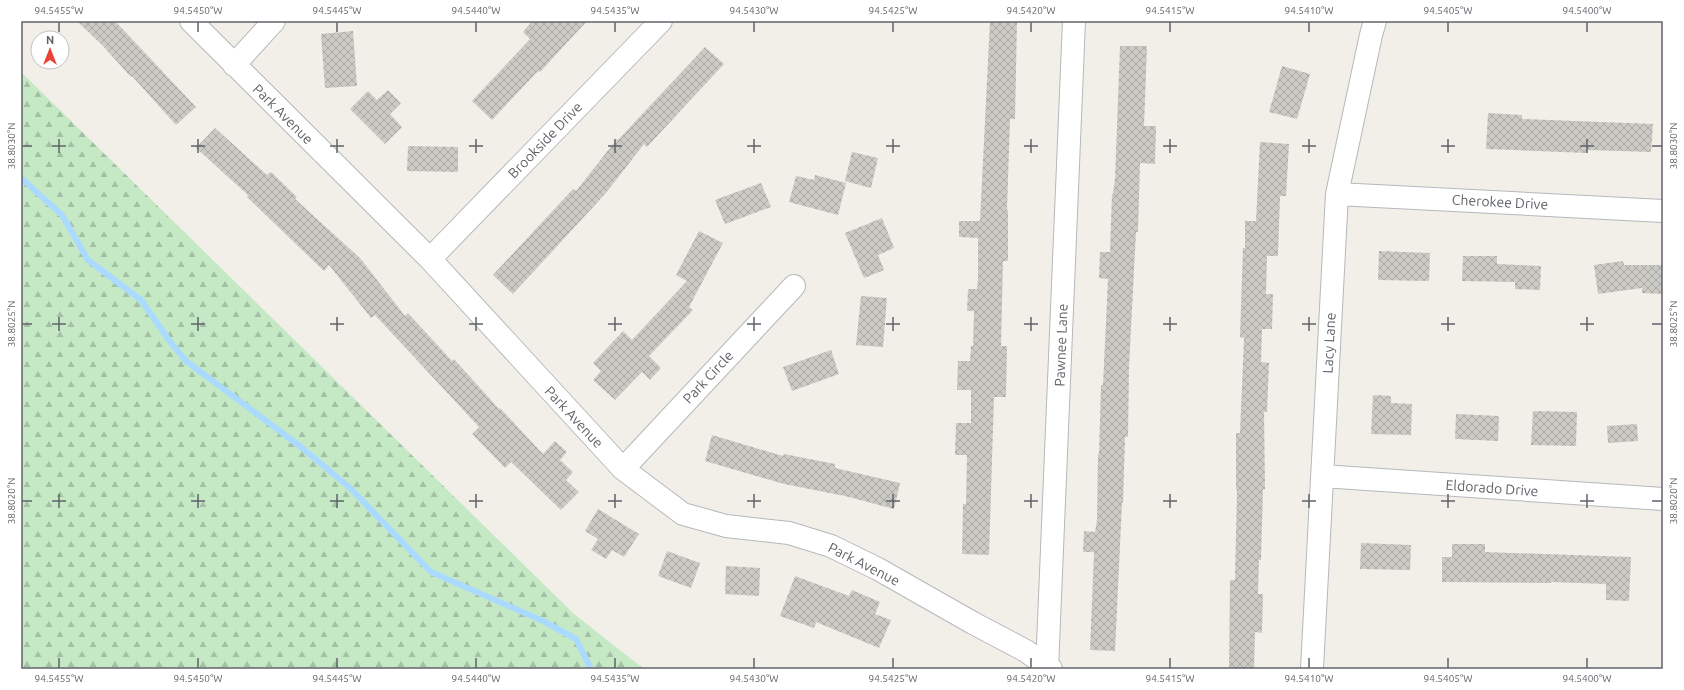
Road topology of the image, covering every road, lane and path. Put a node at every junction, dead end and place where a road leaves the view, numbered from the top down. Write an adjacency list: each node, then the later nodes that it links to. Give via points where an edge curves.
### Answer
1 (191, 21): 6 (street, Park Avenue)
2 (274, 21): 6 (street)
3 (661, 21): 9 (street, Brookside Drive)
4 (1074, 21): 14 (street, Pawnee Lane)
5 (1376, 21): 7 (street, Lacy Lane)
6 (234, 65): 9 (street, Park Avenue)
7 (1337, 194): 8 (street, Cherokee Drive); 12 (street, Lacy Lane)
8 (1663, 211)
9 (430, 259): 11 (street, Park Avenue)
10 (794, 286): 11 (street, Park Circle)
11 (623, 469): 14 (street, Park Avenue, via 683,514 726,526 789,533 831,546 878,569 1026,651)
12 (1322, 476): 13 (street, Eldorado Drive); 15 (street, Lacy Lane)
13 (1663, 499)
14 (1048, 668)
15 (1312, 669)

